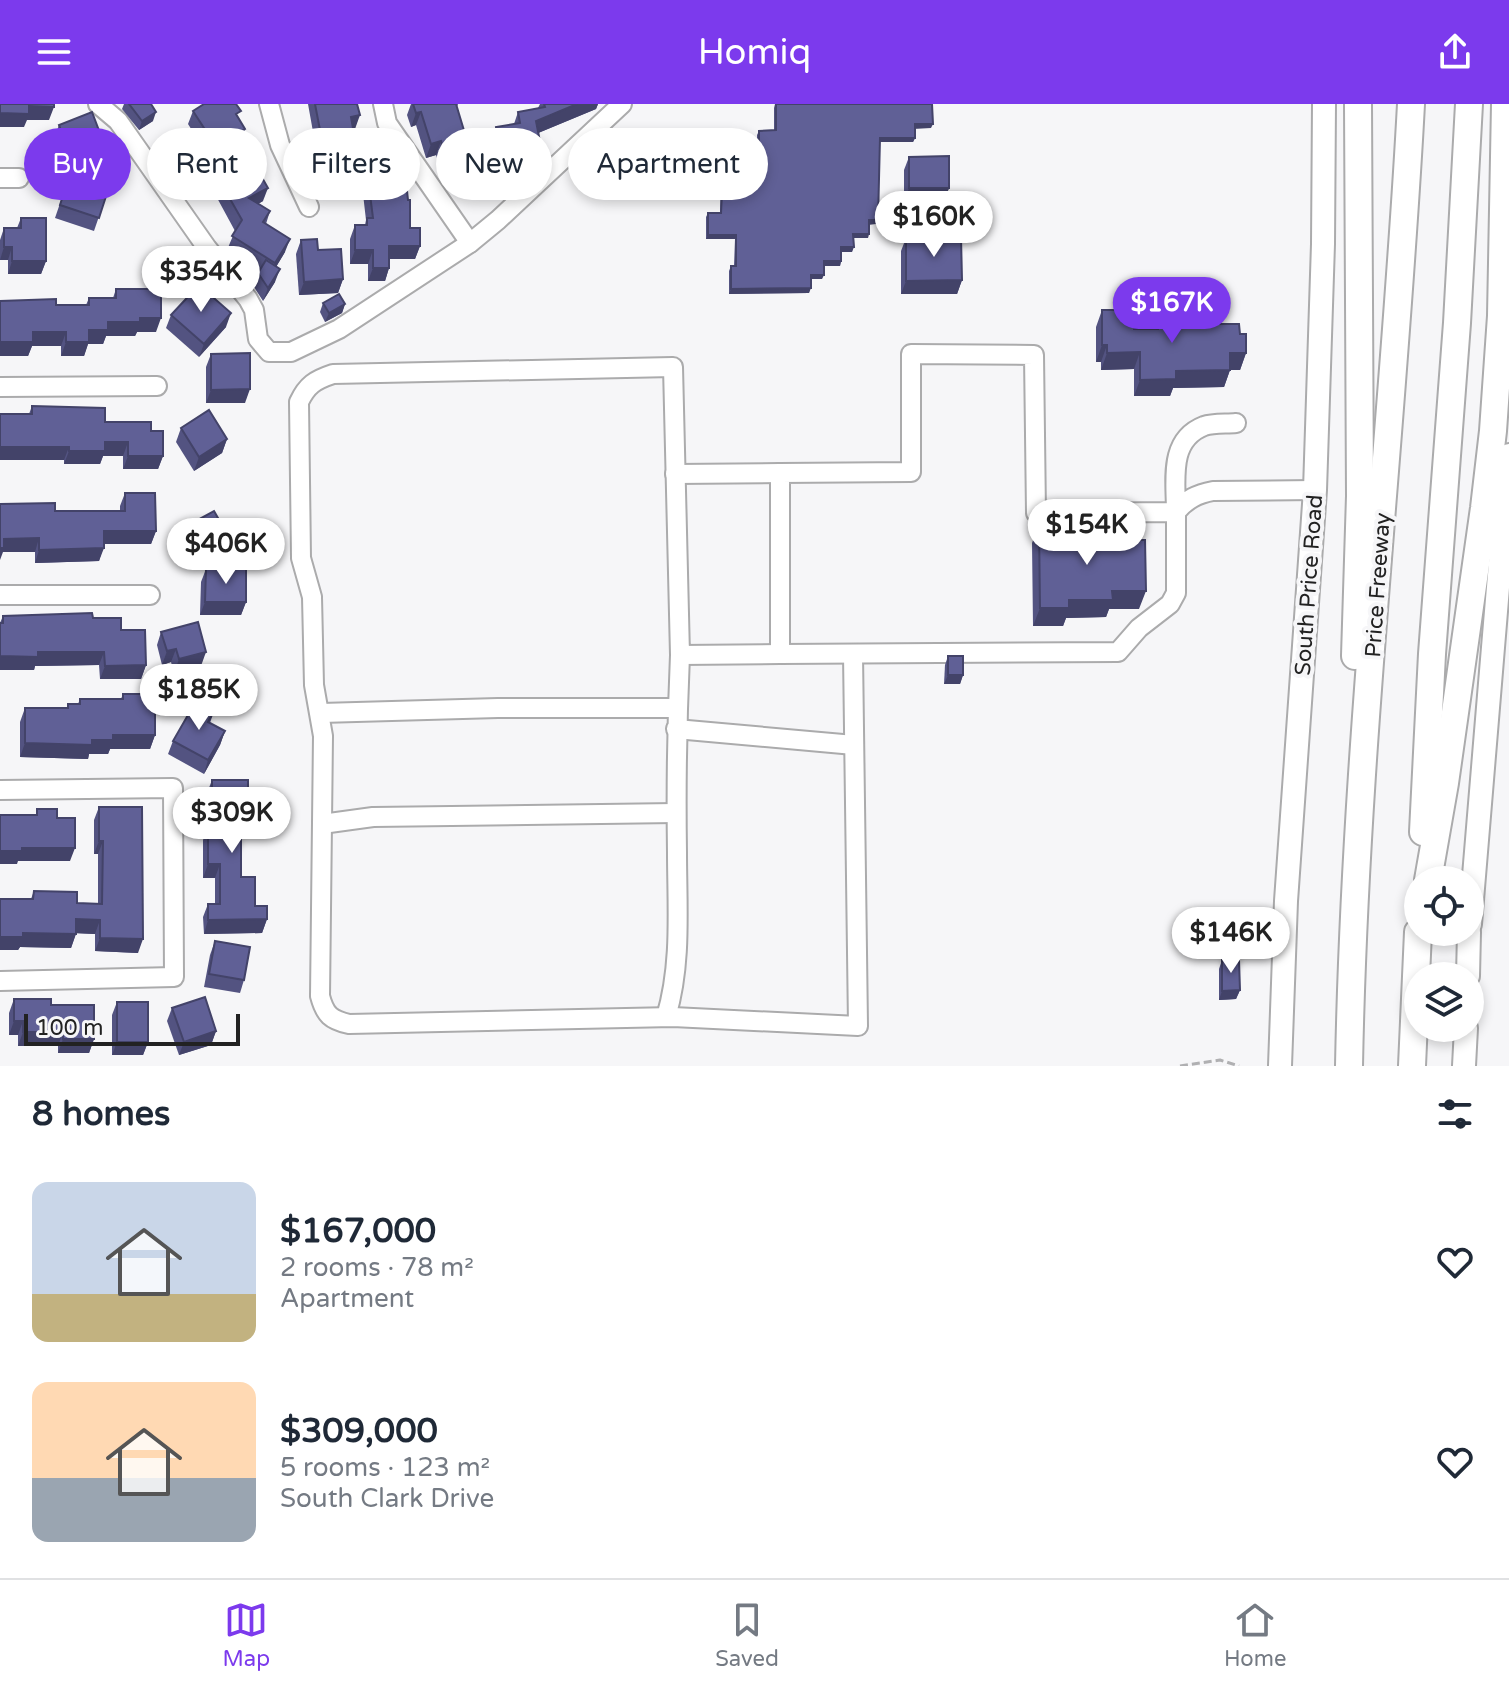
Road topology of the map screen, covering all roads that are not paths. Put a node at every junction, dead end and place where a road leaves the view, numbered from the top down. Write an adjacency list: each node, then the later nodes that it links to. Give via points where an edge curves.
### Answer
1 (98, 104): 11 (street, via 118,121 248,299 258,339 269,352 291,352 339,329)
2 (269, 104): 10 (street, via 280,145)
3 (383, 104): 11 (street, via 387,123)
4 (622, 104): 11 (street)
5 (1324, 104): 18 (main road, South Price Road)
6 (1358, 104): 35 (highway, via 1360,496 1352,692)
7 (1411, 104): 35 (highway, Price Freeway)
8 (1469, 104): 32 (highway)
9 (1505, 104): 33 (highway, via 1493,431)
10 (309, 207)
11 (470, 243)
12 (157, 386): 13 (street)
13 (0, 387)
14 (1236, 423): 19 (street, via 1206,425 1179,446)
15 (1509, 455): 34 (main road)
16 (780, 473): 17 (street); 19 (street, via 911,472 911,354 1034,355 1036,513); 22 (street)
17 (675, 474): 24 (street); 26 (street, via 673,367 333,374 315,380 299,402 301,558 312,597 314,685)
18 (1315, 490): 19 (street, via 1213,491 1197,494); 40 (main road, South Price Road, via 1286,901)
19 (1176, 512): 23 (street, via 1176,593 1118,652)
20 (0, 595): 21 (street)
21 (150, 595)
22 (780, 654): 23 (street); 24 (street)
23 (853, 654): 28 (street)
24 (680, 655): 25 (street)
25 (677, 708): 26 (street); 27 (street)
26 (321, 713): 31 (street)
27 (676, 729): 28 (street); 30 (street)
28 (854, 745): 38 (street, via 858,1026)
29 (0, 790): 37 (street, via 173,788 174,977)
30 (676, 813): 31 (street, via 373,817); 38 (street, via 675,976)
31 (322, 824): 38 (street, via 320,996 332,1020 349,1024)
32 (1421, 866)
33 (1430, 866)
34 (1475, 866)
35 (1356, 892): 41 (highway, Price Freeway)
36 (1417, 946): 42 (highway)
37 (0, 981)
38 (666, 1017)
39 (1465, 1042): 43 (main road)
40 (1280, 1066)
41 (1349, 1066)
42 (1412, 1066)
43 (1464, 1066)

